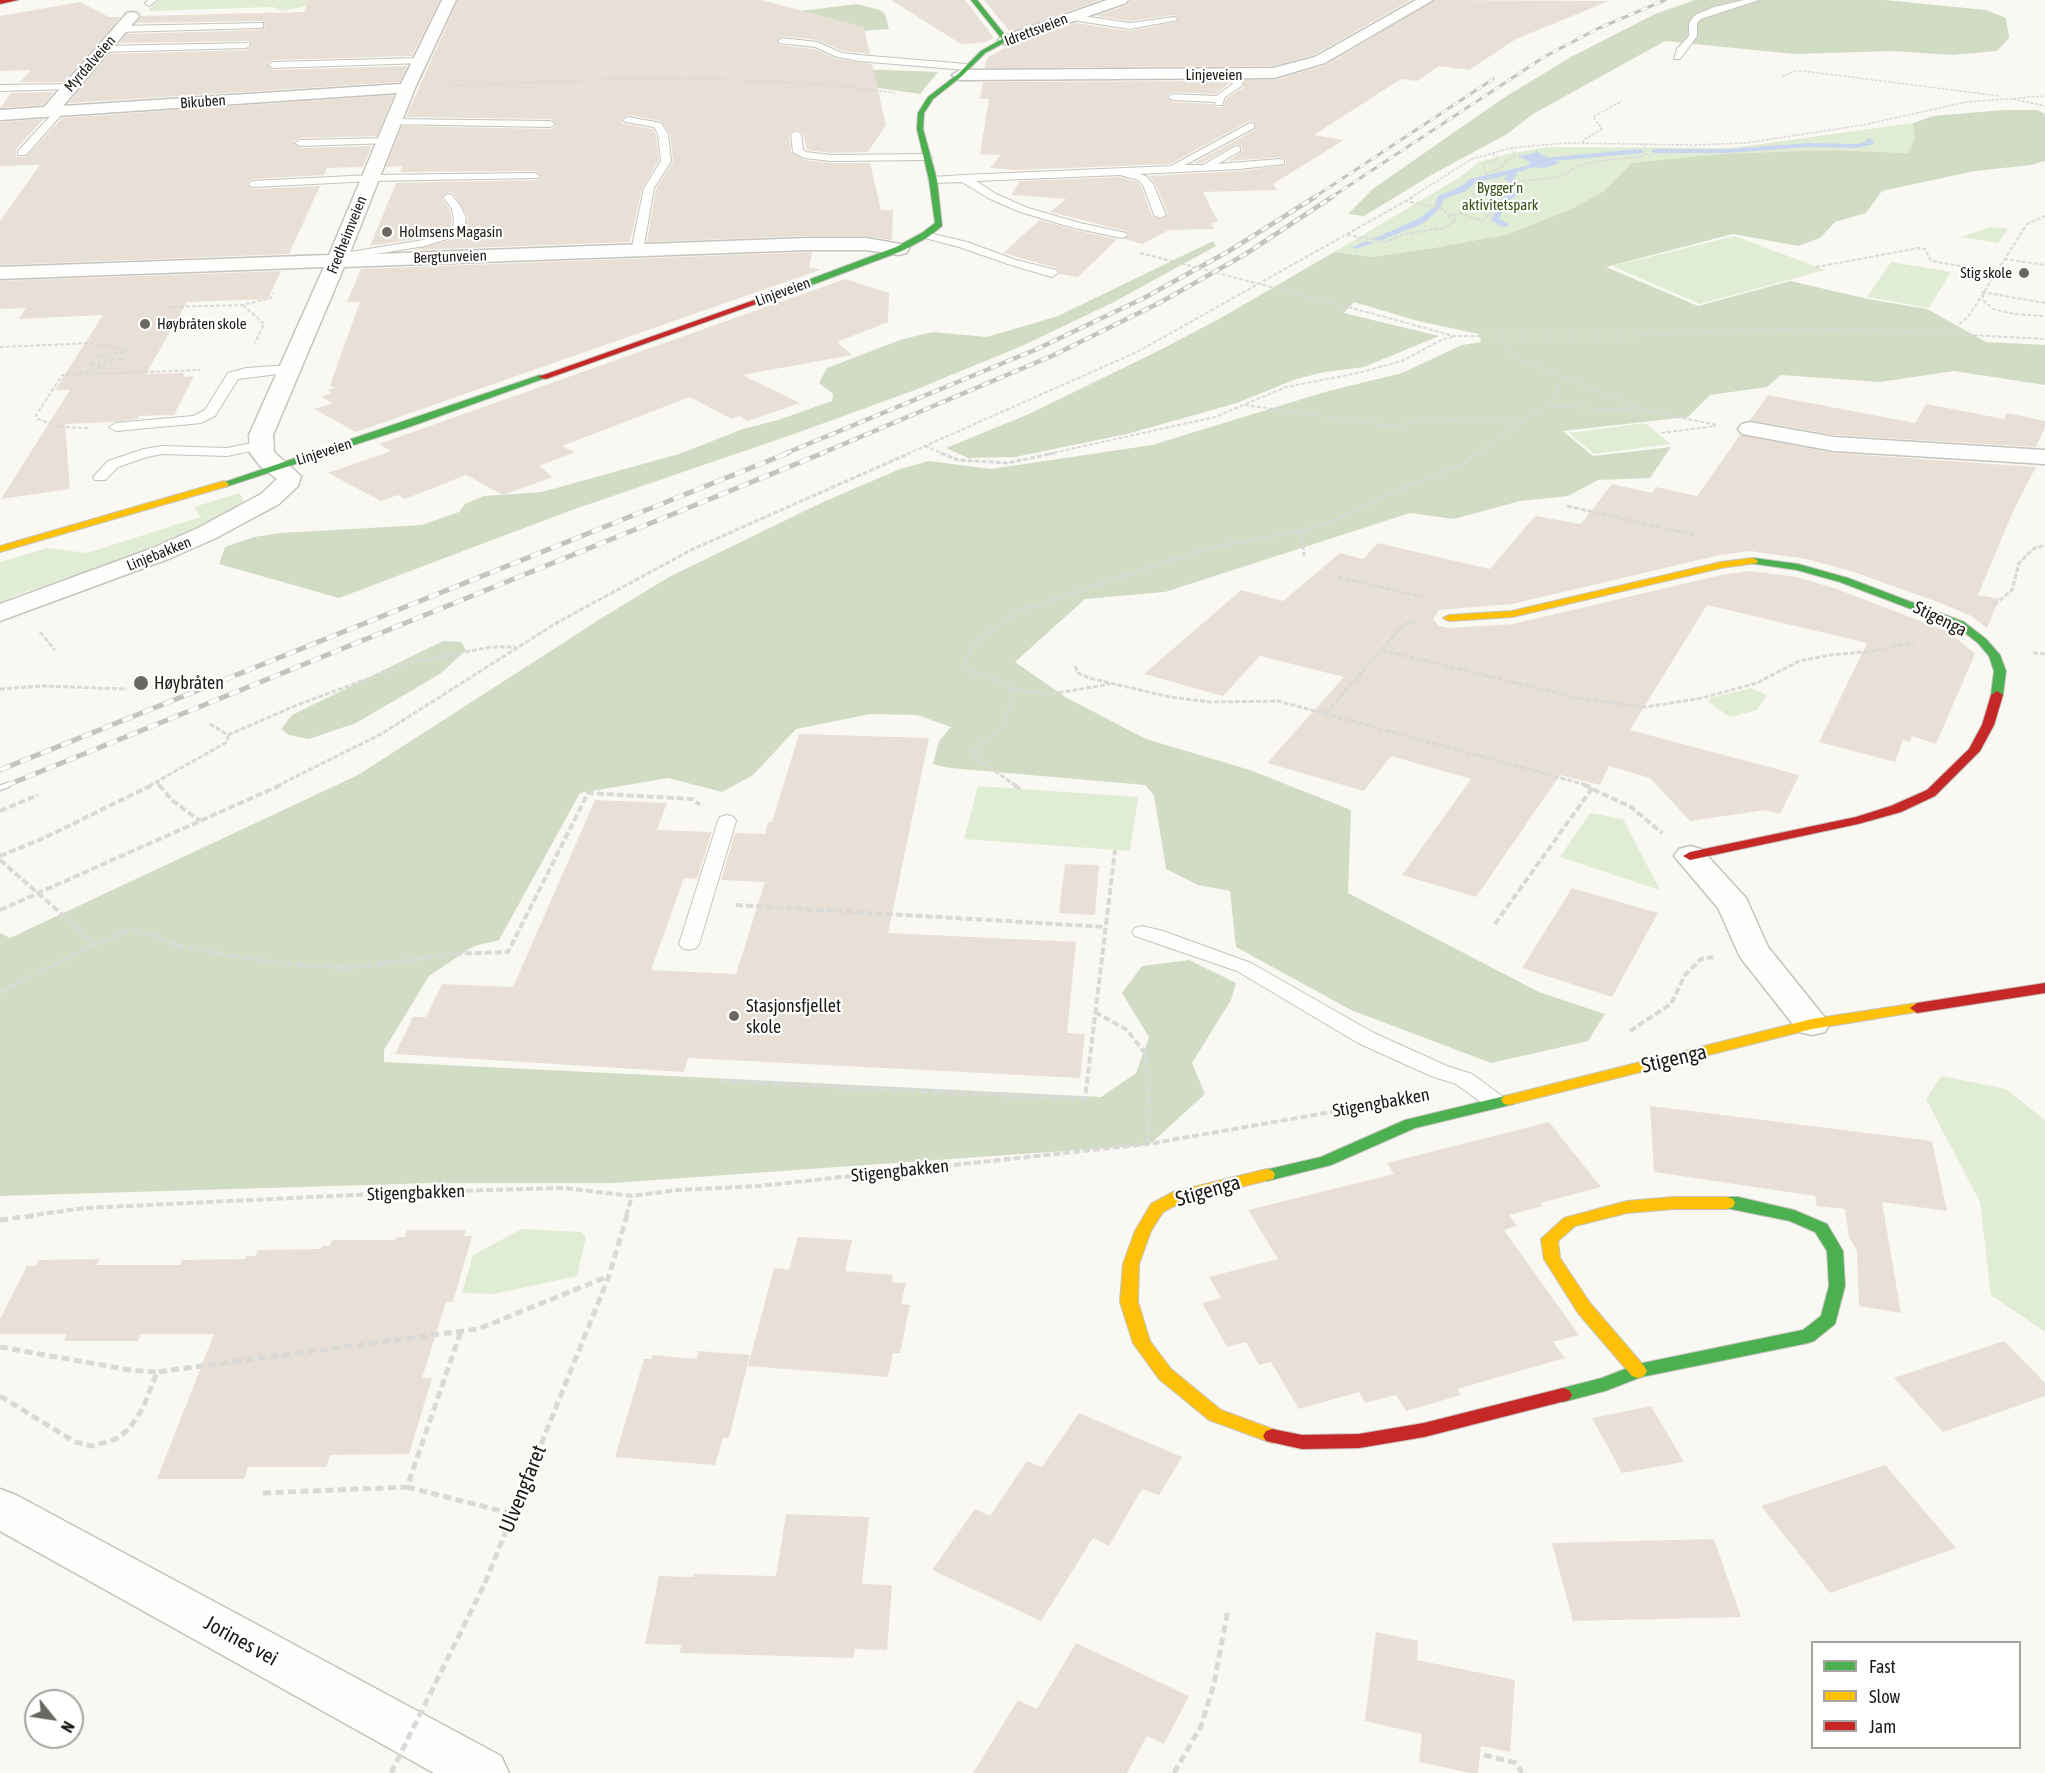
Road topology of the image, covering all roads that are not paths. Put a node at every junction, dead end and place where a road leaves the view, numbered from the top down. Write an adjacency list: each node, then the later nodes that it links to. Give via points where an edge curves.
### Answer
1 (15, 0): 7 (street)
2 (449, 0): 18 (street, Fredheimveien)
3 (974, 0): 13 (street)
4 (1121, 0): 9 (street, Idrettsveien)
5 (1426, 0): 21 (street, Linjeveien, via 1320,60 1274,73)
6 (1755, 0): 17 (lane, via 1698,17 1693,23 1693,36)
7 (0, 3)
8 (132, 16): 12 (street, Myrdalveien)
9 (1069, 17): 10 (lane, via 1130,26); 13 (street, Idrettsveien)
10 (1174, 20)
11 (260, 25): 12 (lane)
12 (120, 29): 16 (street, Myrdalveien)
13 (1006, 40): 20 (street, Idrettsveien, via 983,52)
14 (782, 41): 20 (lane, via 812,44 840,55)
15 (246, 45): 16 (lane)
16 (104, 49): 22 (street, Myrdalveien)
17 (1677, 57)
18 (420, 61): 19 (lane); 24 (street, Fredheimveien)
19 (273, 65)
20 (963, 71): 21 (street, Linjeveien); 37 (street, via 930,98 921,113 920,129)
21 (1233, 75): 25 (lane, via 1238,85 1220,101)
22 (71, 86): 23 (lane); 26 (street, Myrdalveien)
23 (0, 88)
24 (407, 88): 26 (street, Bikuben); 29 (street, Fredheimveien)
25 (1173, 97)
26 (53, 113): 27 (street, Bikuben); 36 (lane)
27 (0, 115)
28 (628, 120): 52 (lane, via 657,125 663,134 666,161 649,188)
29 (393, 122): 30 (lane); 33 (street, Fredheimveien)
30 (550, 124)
31 (1250, 126): 40 (lane)
32 (796, 134): 37 (lane, via 798,152 804,155)
33 (386, 141): 34 (lane); 43 (street, Fredheimveien)
34 (300, 143)
35 (1236, 149): 39 (lane)
36 (22, 153)
37 (927, 157): 45 (street)
38 (1280, 162): 39 (lane)
39 (1204, 167): 40 (lane)
40 (1172, 168): 41 (lane)
41 (1117, 170): 44 (lane); 48 (lane, via 1148,184)
42 (535, 176): 43 (lane)
43 (371, 178): 46 (lane); 53 (street, Fredheimveien)
44 (963, 178): 45 (lane); 50 (lane, via 1024,210)
45 (933, 180): 49 (street, via 939,224)
46 (253, 184)
47 (448, 197): 53 (lane, via 460,218 458,229 452,234 425,243)
48 (1160, 215)
49 (925, 235): 51 (street, Linjeveien); 55 (lane)
50 (1122, 236)
51 (899, 249): 52 (street, Bergtunveien, via 838,244); 61 (street, Linjeveien, via 792,290)
52 (638, 251): 53 (street, Bergtunveien)
53 (338, 259): 54 (street, Bergtunveien); 56 (street, Fredheimveien)
54 (0, 273)
55 (1052, 273)
56 (290, 369): 57 (lane, via 246,372 229,378 205,416 186,422); 59 (street, Fredheimveien, via 261,435)
57 (116, 427)
58 (1750, 429): 60 (street, via 1834,444)
59 (261, 445): 61 (street, via 268,461); 62 (lane, via 227,452 144,453 113,464)
60 (2045, 458)
61 (277, 468): 63 (street, Linjeveien); 64 (street, Linjebakken, via 289,476 289,481 245,514 162,553)
62 (100, 477)
63 (0, 549)
64 (0, 613)
65 (1449, 618): 67 (street, Stigenga, via 1512,614 1750,561 1798,567 1844,580 1960,624 1994,655 2000,686 1988,725 1974,751 1931,793 1858,820)
66 (727, 821): 69 (lane)
67 (1690, 856): 71 (street, via 1734,905 1752,950)
68 (1142, 933): 72 (lane, via 1244,967 1366,1038 1464,1079)
69 (689, 944)
70 (2045, 988): 71 (street, Stigenga)
71 (1812, 1023): 72 (street, Stigenga)
72 (1494, 1101): 73 (street, Stigenga, via 1411,1124 1325,1161 1179,1196 1157,1208 1143,1231 1131,1264 1129,1302 1142,1343 1165,1374 1215,1415 1260,1433 1302,1442 1359,1442 1424,1430 1605,1384)
73 (1638, 1371): 73 (street, Stigenga, via 1808,1336 1829,1319 1837,1286 1835,1251 1821,1228 1794,1216 1738,1203 1627,1207 1570,1222 1549,1239 1552,1259 1584,1308)
74 (0, 1508): 75 (street, Jorines vei)
75 (483, 1773)

